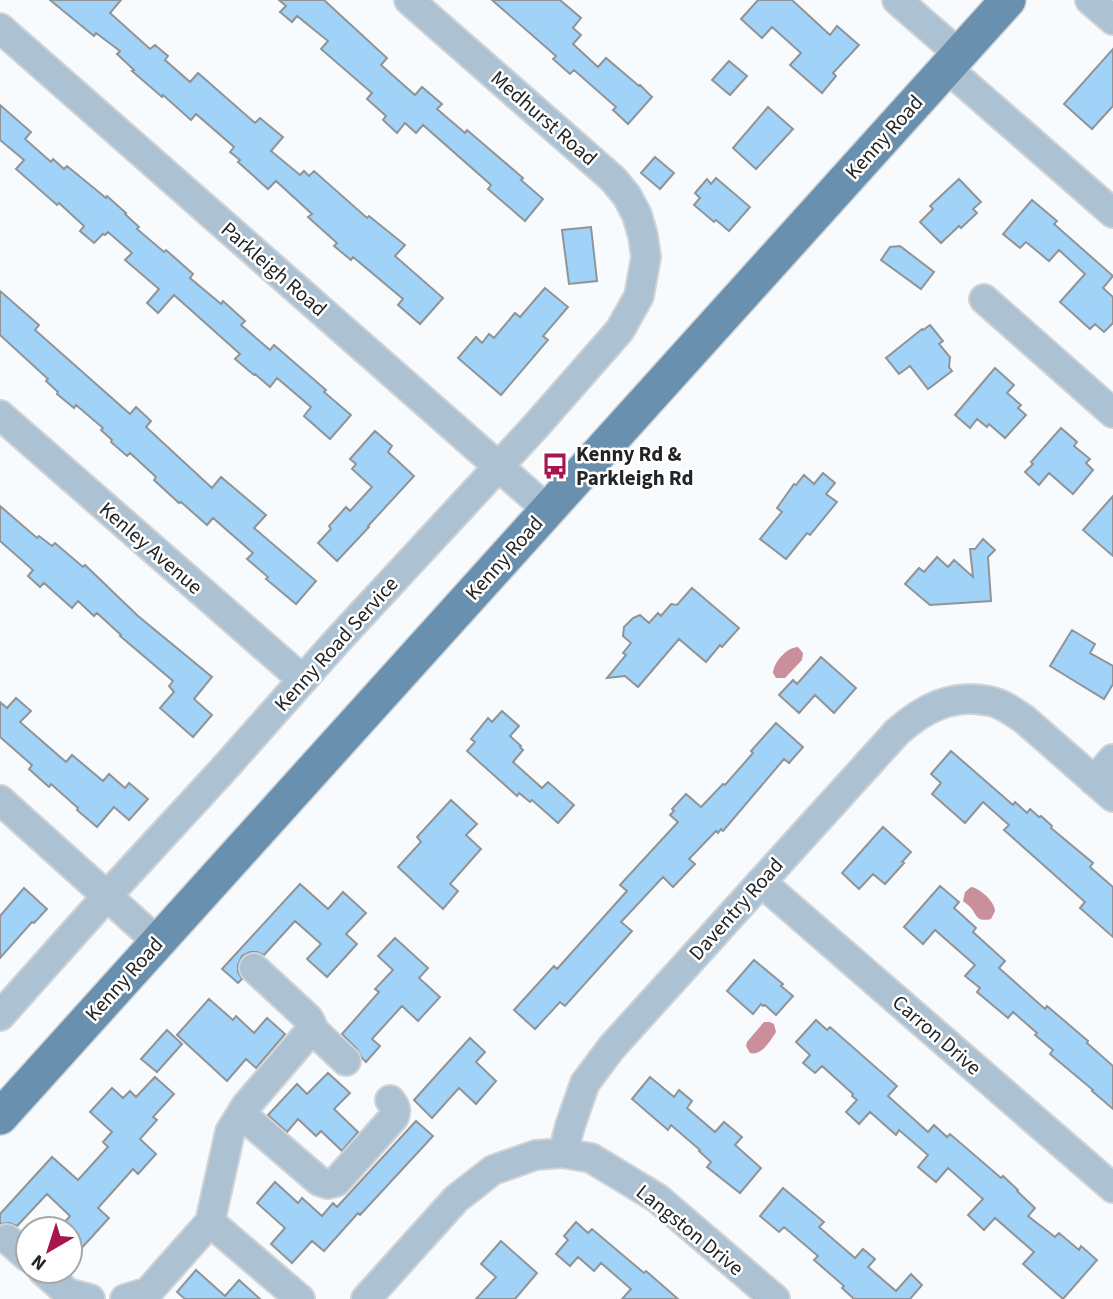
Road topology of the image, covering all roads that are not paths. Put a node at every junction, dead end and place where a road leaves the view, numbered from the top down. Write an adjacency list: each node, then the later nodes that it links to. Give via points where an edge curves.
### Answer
1 (409, 0): 9 (street, Medhurst Road, via 613,179 637,215)
2 (897, 0): 7 (street)
3 (1008, 0): 7 (main road, Kenny Road)
4 (1090, 0): 5 (street)
5 (1113, 20)
6 (0, 28): 13 (street, Parkleigh Road)
7 (953, 61): 8 (street); 14 (main road, Kenny Road)
8 (1113, 213)
9 (646, 257): 13 (street, Kenny Road Service, via 639,296 620,331)
10 (984, 299): 11 (street)
11 (1113, 412)
12 (0, 415): 15 (street, Kenley Avenue)
13 (499, 466): 14 (street, Parkleigh Road); 15 (street, Kenny Road Service)
14 (548, 510): 21 (main road, Kenny Road)
15 (303, 680): 20 (street, Kenny Road Service)
16 (1113, 759): 17 (street)
17 (1103, 789): 19 (street, Daventry Road, via 1009,709 971,699 932,706 897,732)
18 (0, 800): 20 (street)
19 (761, 882): 29 (street, Daventry Road, via 585,1083); 30 (street, Carron Drive)
20 (107, 897): 21 (street); 23 (street, Kenny Road Service)
21 (158, 942): 28 (main road, Kenny Road)
22 (254, 968): 24 (street, via 308,1018)
23 (0, 1016)
24 (312, 1029): 25 (street); 27 (street)
25 (346, 1061)
26 (390, 1100): 27 (street, via 394,1117 336,1181 327,1184)
27 (241, 1114): 31 (street, via 230,1132)
28 (0, 1117)
29 (562, 1153): 36 (street, via 536,1155 493,1170 456,1199); 37 (street, Langston Drive, via 591,1158 657,1198)
30 (1113, 1188)
31 (210, 1222): 34 (street, via 148,1292); 35 (street)
32 (59, 1285): 33 (street, via 68,1293)
33 (90, 1299)
34 (127, 1299)
35 (300, 1299)
36 (366, 1299)
37 (775, 1299)

